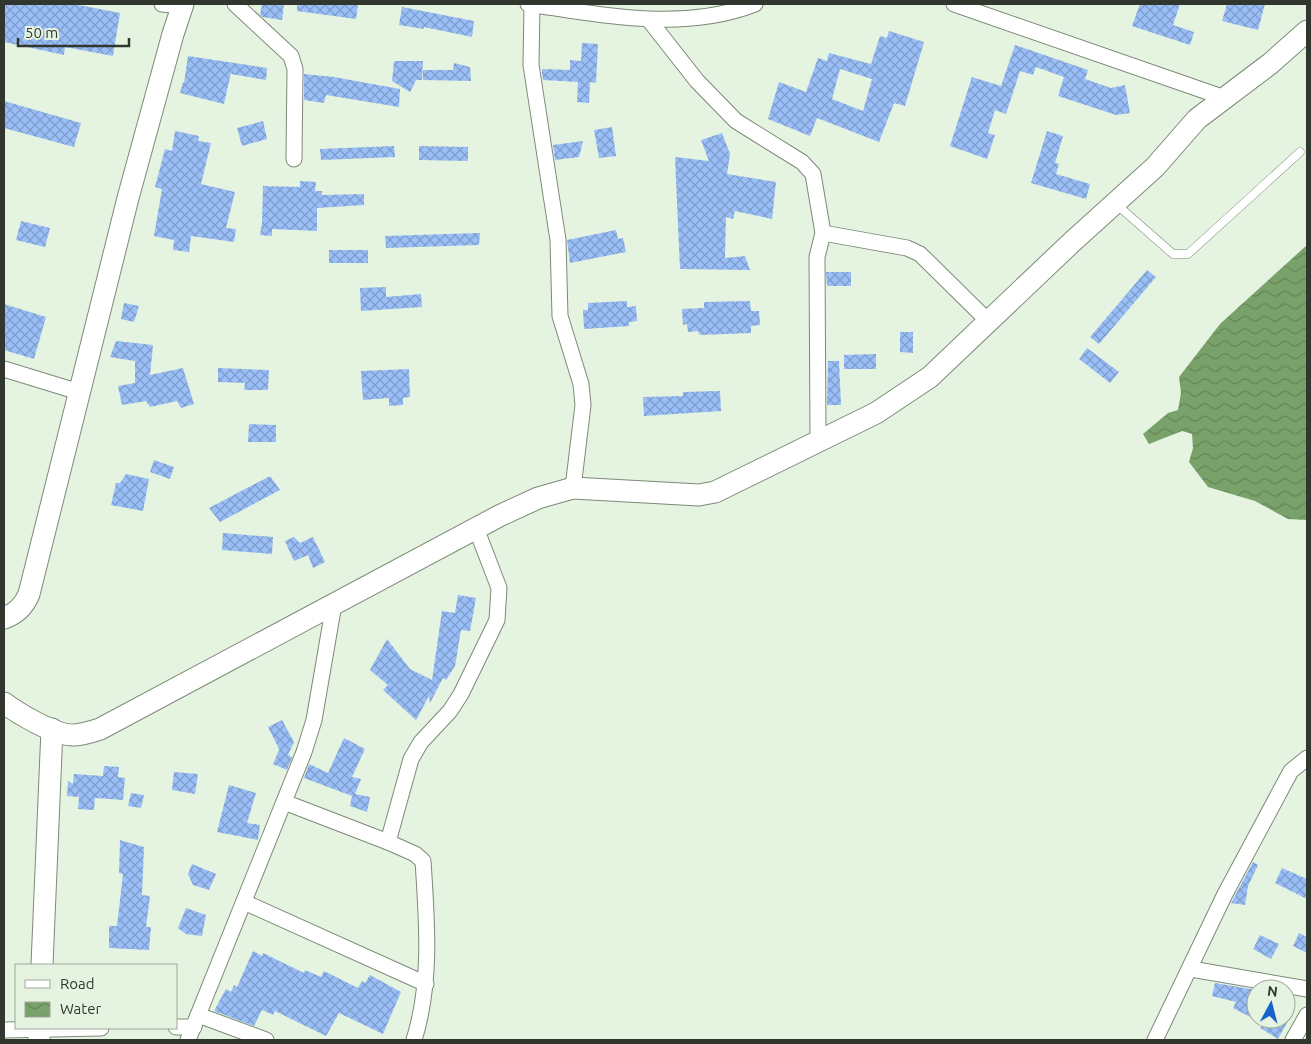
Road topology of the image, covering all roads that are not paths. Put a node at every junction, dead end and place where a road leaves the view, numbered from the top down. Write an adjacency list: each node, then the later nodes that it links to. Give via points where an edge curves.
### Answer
1 (235, 4): 11 (street, via 291,56 295,69)
2 (528, 4): 3 (street)
3 (532, 4): 7 (street); 18 (street, via 531,65 558,240 559,308 581,384 583,405)
4 (756, 4): 7 (street, via 719,15)
5 (954, 4): 9 (street)
6 (176, 5): 16 (street)
7 (648, 20): 13 (street, via 697,81 736,121 802,162 813,174)
8 (1302, 37): 9 (street)
9 (1224, 98): 12 (street, via 1197,119 1156,167)
10 (1300, 152): 12 (lane, via 1188,254 1173,254)
11 (294, 159)
12 (1116, 204): 14 (street)
13 (823, 233): 14 (street, via 907,248 920,254); 17 (street, via 817,257)
14 (988, 321): 17 (street, via 930,377 876,413)
15 (4, 368): 16 (street)
16 (79, 392): 21 (street, via 29,594)
17 (818, 440): 18 (street, via 715,492 699,495)
18 (573, 488): 19 (street, via 538,498)
19 (476, 528): 20 (street); 26 (street, via 499,588 497,620 461,694 411,759)
20 (334, 604): 23 (street, via 100,729 70,735); 25 (street, via 314,720)
21 (4, 623)
22 (4, 703): 23 (street)
23 (52, 729): 28 (street)
24 (1307, 758): 29 (street, via 1291,771 1226,894)
25 (284, 802): 26 (street); 27 (street)
26 (388, 842): 30 (street, via 423,861)
27 (244, 902): 30 (street); 34 (street)
28 (42, 964)
29 (1191, 969): 31 (street); 40 (street)
30 (426, 984): 39 (street, via 423,1011)
31 (1307, 988)
32 (1307, 1014): 41 (street)
33 (178, 1027): 34 (street)
34 (193, 1027): 38 (street)
35 (88, 1029): 37 (street)
36 (4, 1030): 37 (street)
37 (39, 1033)
38 (266, 1040)
39 (414, 1040)
40 (1155, 1040)
41 (1293, 1040)

